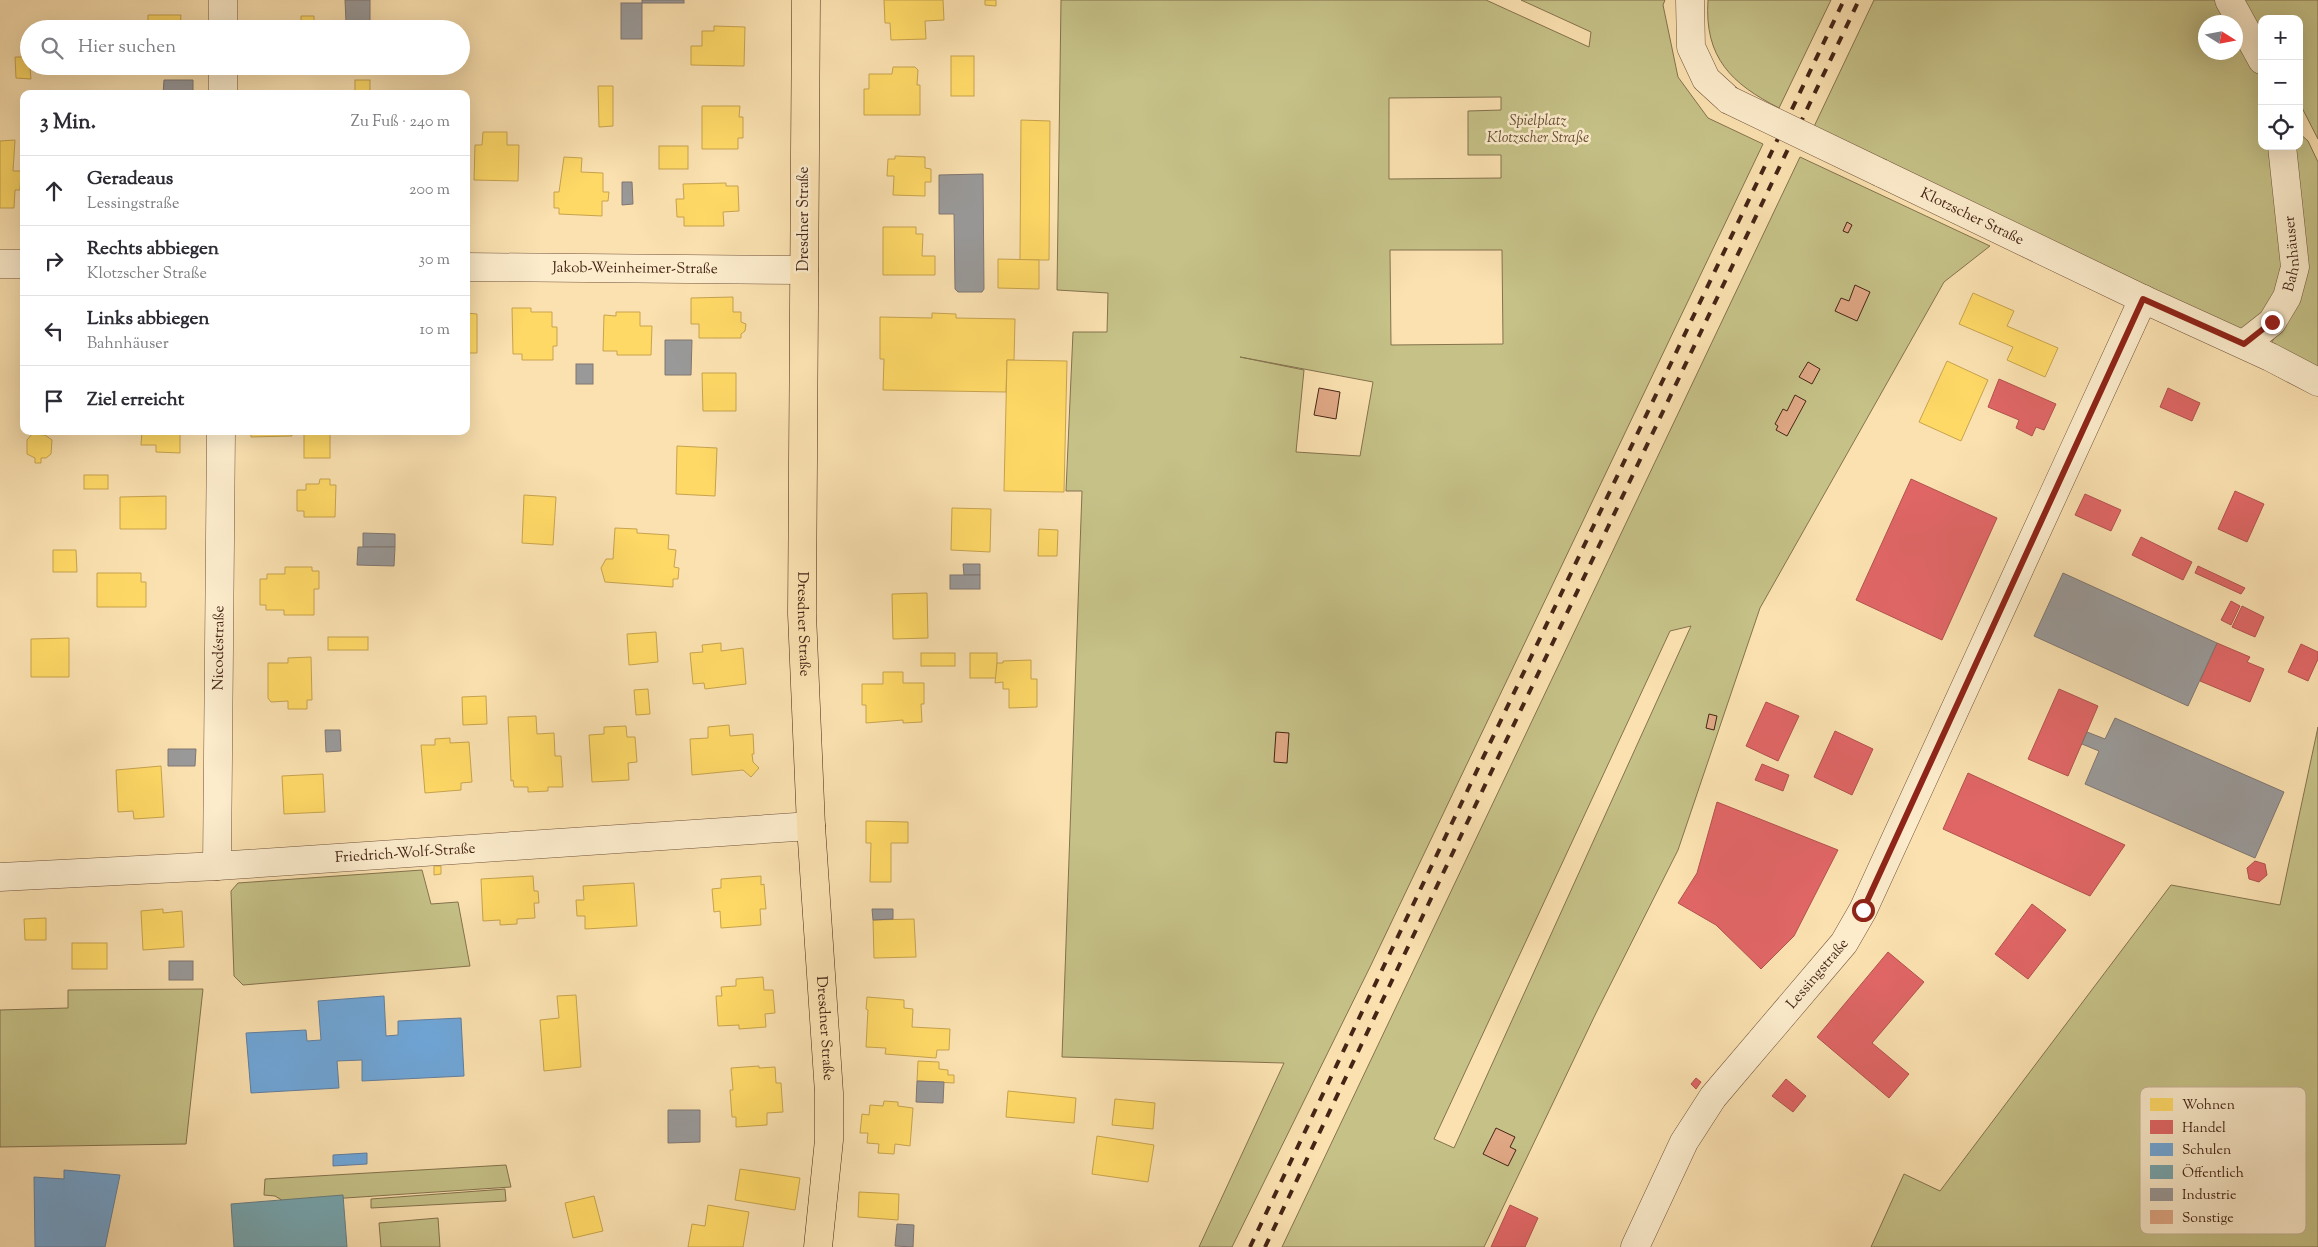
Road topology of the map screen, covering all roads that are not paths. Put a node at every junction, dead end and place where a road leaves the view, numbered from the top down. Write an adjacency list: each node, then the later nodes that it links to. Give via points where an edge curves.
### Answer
1 (223, 0): 5 (street)
2 (806, 0): 13 (main road, Dresdner Straße)
3 (1690, 0): 14 (street, Klotzscher Straße, bridge, via 1691,47 1706,79 1728,100)
4 (2229, 0): 6 (street)
5 (223, 20)
6 (2258, 53)
7 (223, 75): 8 (street)
8 (223, 90)
9 (2282, 150): 15 (street, Bahnhäuser, via 2295,267 2287,297 2272,322)
10 (0, 264): 11 (street)
11 (20, 264)
12 (470, 267): 13 (street, Jakob-Weinheimer-Straße)
13 (804, 270): 18 (main road, Dresdner Straße, via 802,614)
14 (2143, 299): 15 (street, Klotzscher Straße); 22 (street, Lessingstraße, via 1863,910 1844,943 1713,1097 1684,1142)
15 (2244, 344): 16 (street, Klotzscher Straße)
16 (2318, 382)
17 (221, 435): 19 (street, Nicodéstraße)
18 (811, 826): 19 (street, Friedrich-Wolf-Straße); 21 (main road, Dresdner Straße, via 829,1093 827,1166)
19 (217, 866): 20 (street, Friedrich-Wolf-Straße)
20 (0, 877)
21 (818, 1247)
22 (1635, 1247)

